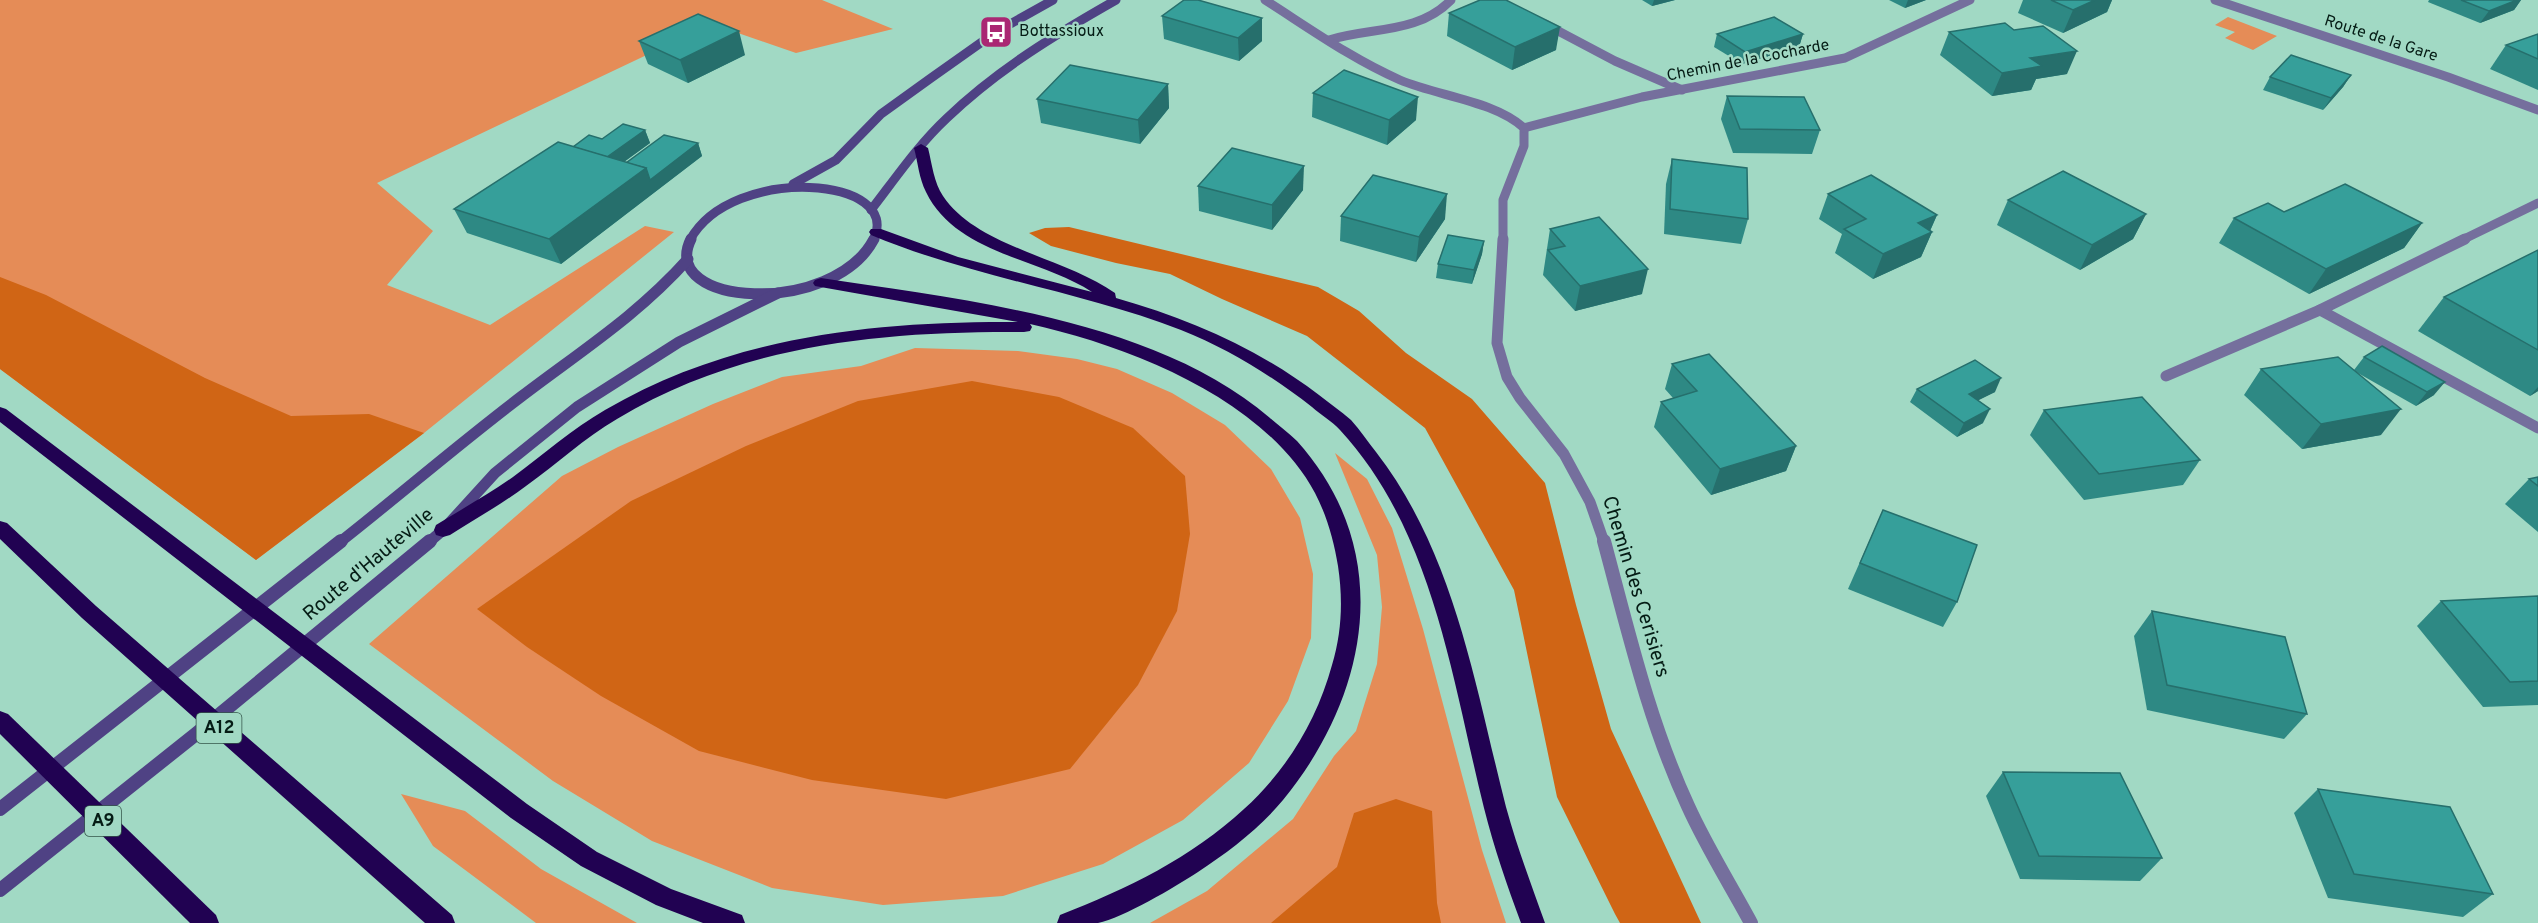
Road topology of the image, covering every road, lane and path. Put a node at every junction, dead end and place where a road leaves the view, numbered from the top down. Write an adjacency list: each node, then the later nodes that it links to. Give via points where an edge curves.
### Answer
1 (1053, 0): 13 (main road, via 996,32 881,114 836,160)
2 (1116, 0): 12 (main road, via 1034,47 946,119)
3 (1265, 0): 8 (street)
4 (1451, 0): 8 (street, via 1431,17 1410,24 1359,31)
5 (1970, 0): 9 (street, Chemin de la Cocharde, via 1845,58)
6 (2215, 0): 10 (street, Route de la Gare)
7 (1534, 18): 9 (street, via 1615,61)
8 (1329, 40): 11 (street, via 1403,81 1486,107 1513,118)
9 (1682, 90): 11 (street, Chemin de la Cocharde)
10 (2538, 110)
11 (1524, 128): 36 (street, Chemin des Cerisiers, via 1525,143 1504,189 1497,343 1501,358 1507,377 1564,454 1590,502 1667,754 1688,807)
12 (921, 148): 15 (main road); 20 (highway, via 937,199 973,231 1087,280)
13 (787, 187): 15 (main road, via 839,190 855,196); 17 (main road, via 745,197 710,215 690,240)
14 (2538, 203): 21 (street)
15 (871, 210): 16 (main road)
16 (876, 232): 18 (main road, via 868,251 853,265); 20 (highway, via 939,258)
17 (688, 259): 19 (main road, via 695,273 722,290); 29 (main road, Route d'Hauteville, via 663,288 617,328 509,405 344,540)
18 (821, 283): 19 (main road); 22 (highway)
19 (778, 293): 27 (main road, Route d'Hauteville, via 679,342 577,407 495,473)
20 (1124, 305): 35 (highway, via 1189,327 1252,358 1299,388 1347,426 1383,471 1420,539 1450,625 1511,865)
21 (2320, 310): 23 (street); 25 (street)
22 (1068, 328): 27 (highway, via 897,329 742,358 640,398 581,433 519,482); 34 (highway, via 1182,369 1246,407 1272,428 1297,453 1329,502 1341,527 1353,587 1353,622 1338,691 1300,762 1274,795 1205,854 1161,883)
23 (2166, 376)
24 (0, 413): 33 (highway, via 519,812 590,859 664,897)
25 (2538, 428)
26 (0, 528): 32 (highway, A12, via 97,619)
27 (443, 530): 30 (main road, Route d'Hauteville)
28 (0, 720): 31 (highway, A9)
29 (0, 809)
30 (0, 890)
31 (207, 923)
32 (443, 923)
33 (732, 923)
34 (1069, 923)
35 (1533, 923)
36 (1751, 923)

